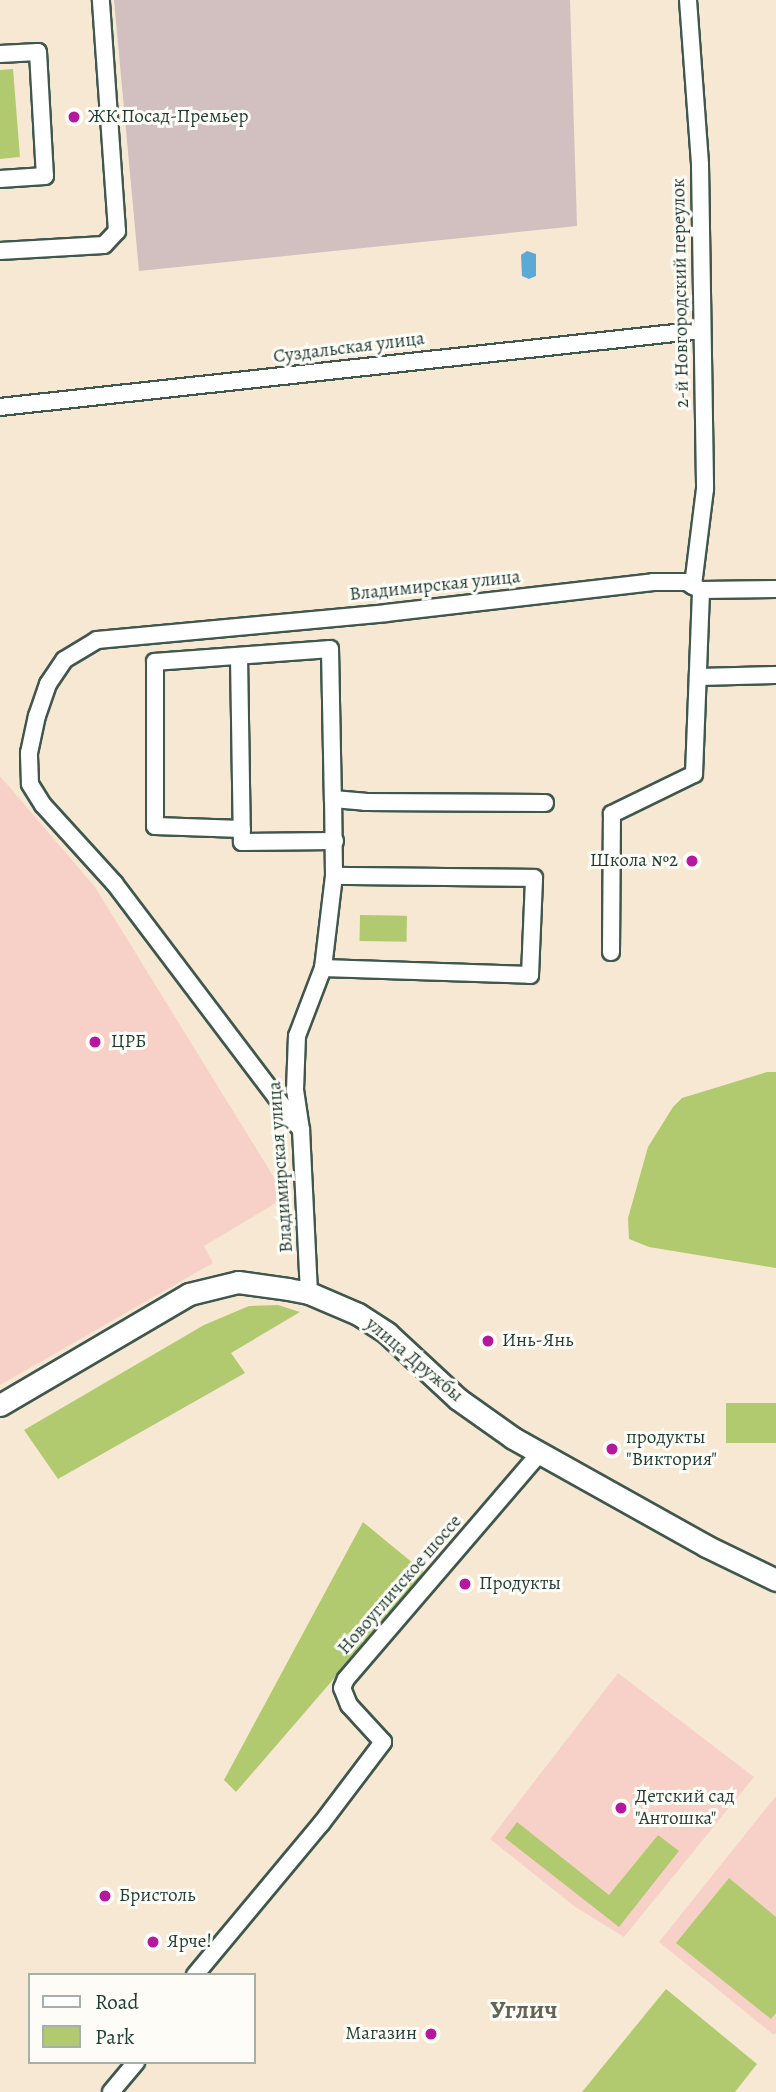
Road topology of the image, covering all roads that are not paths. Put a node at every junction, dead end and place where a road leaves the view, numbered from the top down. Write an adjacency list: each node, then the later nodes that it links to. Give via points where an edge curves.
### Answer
1 (101, 0): 5 (street, via 117,231 104,245)
2 (688, 0): 6 (street, 2-й Новгородский переулок, via 700,165)
3 (0, 54): 4 (street, via 38,52 45,176)
4 (0, 179)
5 (0, 251)
6 (702, 330): 7 (street, Суздальская улица); 8 (street, 2-й Новгородский переулок, via 705,489)
7 (0, 407)
8 (697, 588): 9 (street, Владимирская улица); 12 (street, 2-й Новгородский переулок); 20 (street, Владимирская улица, via 685,582 653,582 97,640 64,660 48,684 29,754 30,784 43,805 115,884)
9 (776, 589)
10 (239, 656): 13 (street, Владимирская улица, via 330,649); 15 (street); 15 (street, via 155,662 155,827)
11 (776, 676): 12 (street)
12 (698, 677): 18 (street, 2-й Новгородский переулок, via 694,774 612,814)
13 (333, 799): 14 (street); 16 (street, Владимирская улица)
14 (545, 803)
15 (242, 829): 16 (street, via 242,842)
16 (335, 841): 17 (street, Владимирская улица)
17 (334, 876): 19 (street, Владимирская улица); 19 (street, via 534,878 530,975)
18 (611, 952)
19 (323, 968): 20 (street, Владимирская улица, via 297,1036 295,1090)
20 (301, 1130): 21 (street, Владимирская улица)
21 (309, 1293): 22 (street, улица Дружбы, via 238,1282 189,1294); 23 (street, улица Дружбы, via 370,1321 484,1419)
22 (0, 1405)
23 (540, 1454): 24 (street, улица Дружбы); 25 (street, Новоугличское шоссе, via 346,1679 342,1688 349,1705 383,1742)
24 (776, 1580)
25 (197, 1973)
26 (134, 2064): 27 (street)
27 (111, 2092)

